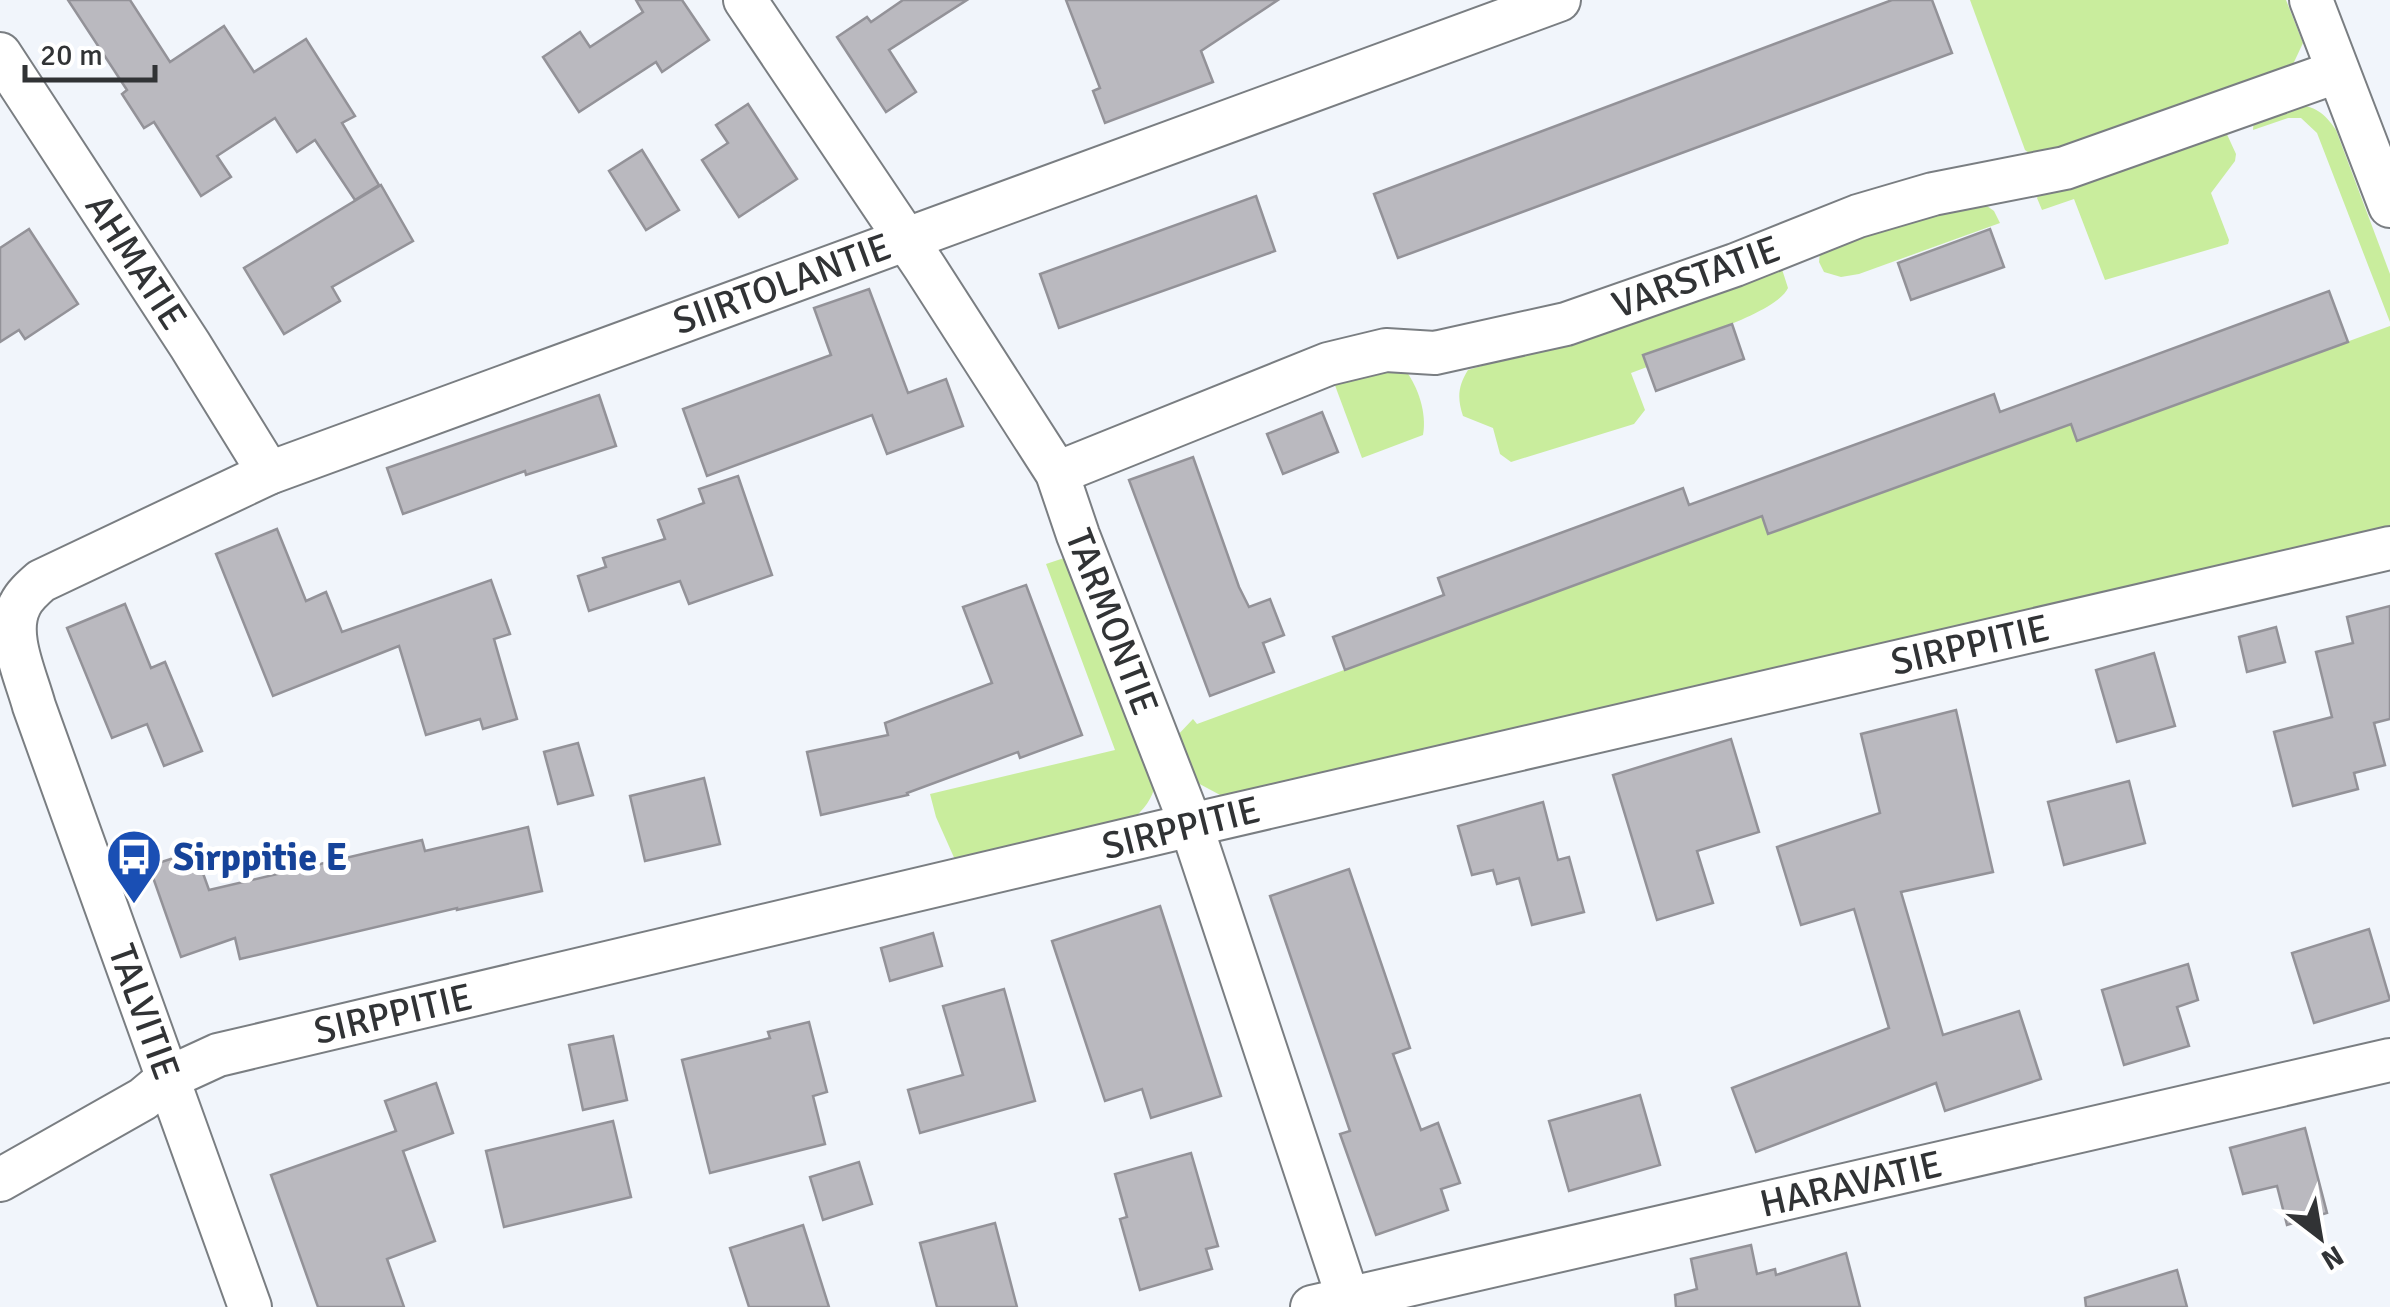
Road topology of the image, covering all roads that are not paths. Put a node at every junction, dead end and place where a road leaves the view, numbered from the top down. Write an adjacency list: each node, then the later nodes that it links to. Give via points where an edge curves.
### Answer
1 (745, 0): 7 (street, TARMONTIE)
2 (1559, 0): 7 (street, SIIRTOLANTIE)
3 (2311, 0): 5 (street)
4 (0, 54): 9 (street, AHMATIE)
5 (2336, 72): 6 (street); 8 (street, VARSTATIE, via 2066,168 1858,216 1566,324 1435,353 1386,350 1328,364)
6 (2390, 206)
7 (905, 239): 8 (street, TARMONTIE); 9 (street, SIIRTOLANTIE)
8 (1056, 473): 12 (street, TARMONTIE)
9 (269, 474): 11 (street, SIIRTOLANTIE, via 40,581)
10 (2390, 548): 12 (street, SIRPPITIE)
11 (21, 601): 14 (street, TALVITIE, via 15,638 34,706)
12 (1191, 825): 14 (street, SIRPPITIE, via 254,1046); 16 (street, TARMONTIE)
13 (2390, 1060): 16 (street, HARAVATIE)
14 (168, 1078): 15 (street, SIRPPITIE); 17 (street, TALVITIE)
15 (0, 1180)
16 (1337, 1304)
17 (250, 1307)

